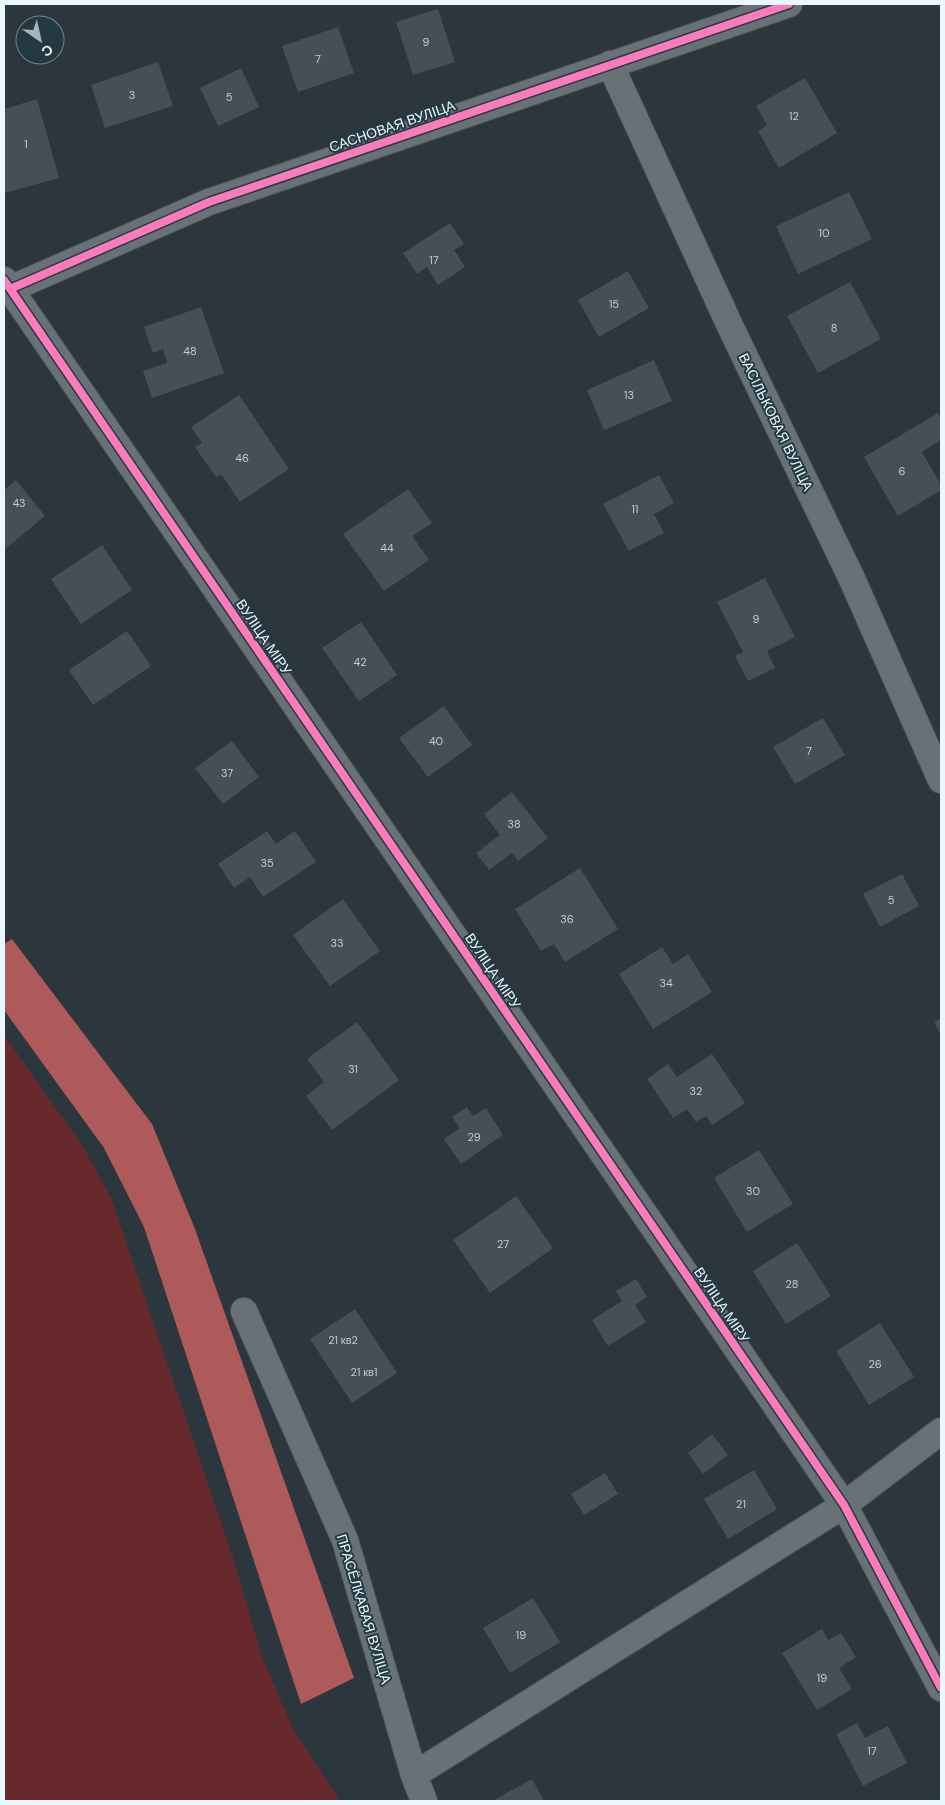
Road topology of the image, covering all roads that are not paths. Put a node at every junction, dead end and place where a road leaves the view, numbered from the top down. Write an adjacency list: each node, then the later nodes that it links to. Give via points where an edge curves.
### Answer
1 (789, 4): 2 (street, САСНОВАЯ ВУЛІЦА)
2 (610, 64): 3 (street, САСНОВАЯ ВУЛІЦА, via 209,202); 4 (street, ВАСІЛЬКОВАЯ ВУЛІЦА, via 731,328 852,579)
3 (7, 284): 7 (street, ВУЛІЦА МІРУ)
4 (941, 780)
5 (244, 1311): 9 (street, ПРАСЁЛКАВАЯ ВУЛІЦА, via 345,1540)
6 (941, 1430): 7 (street)
7 (844, 1505): 8 (street, ВУЛІЦА МІРУ); 9 (street)
8 (941, 1688)
9 (414, 1775): 10 (street, ПРАСЁЛКАВАЯ ВУЛІЦА)
10 (424, 1801)

